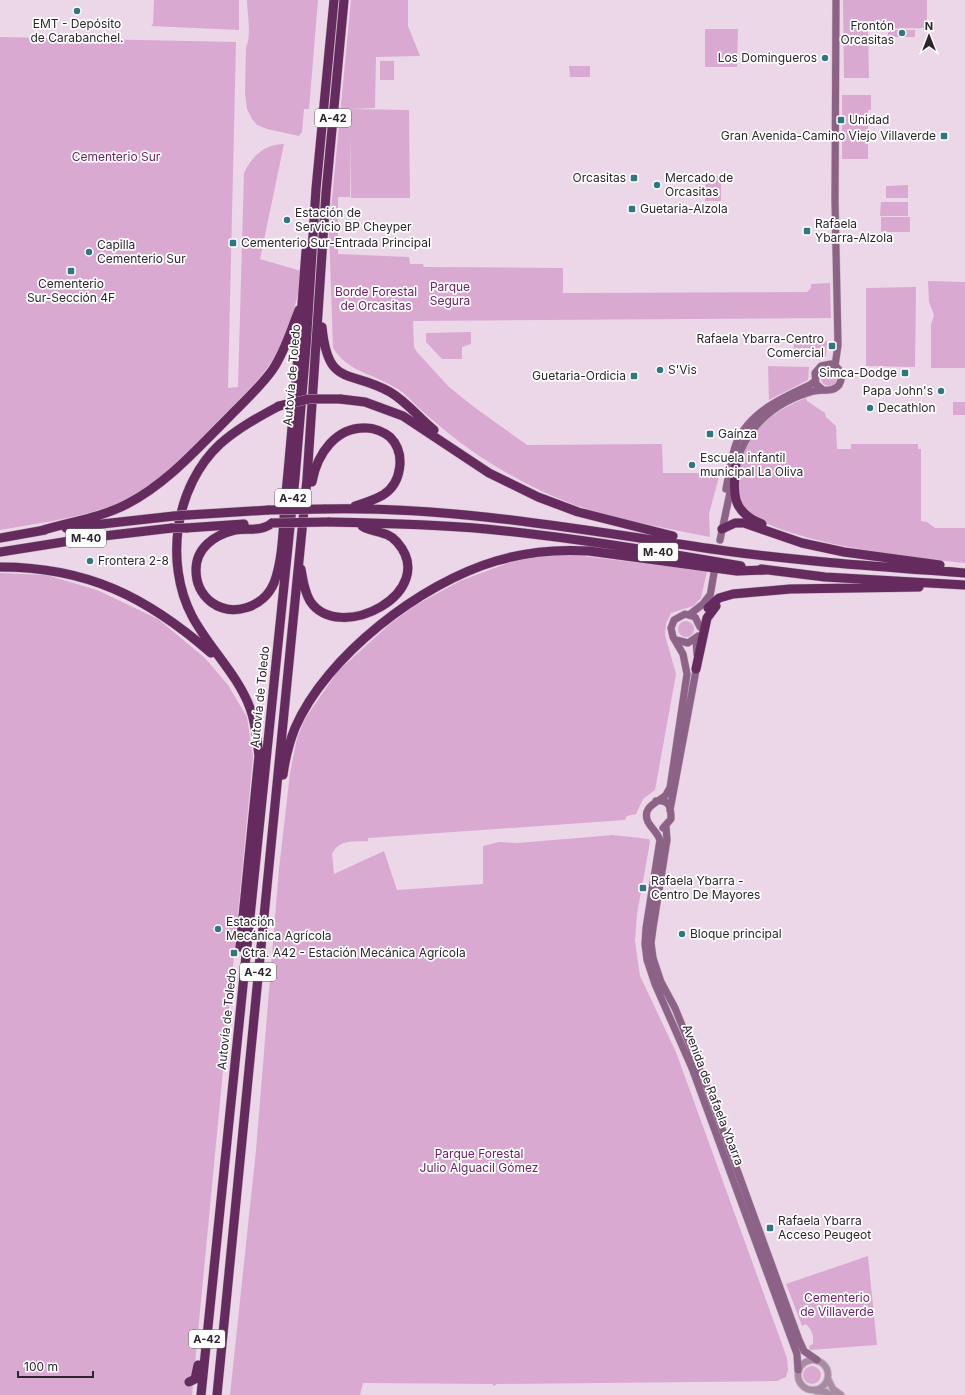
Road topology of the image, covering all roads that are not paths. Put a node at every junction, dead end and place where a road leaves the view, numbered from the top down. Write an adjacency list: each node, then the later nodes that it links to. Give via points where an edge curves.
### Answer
1 (329, 0): 5 (highway)
2 (334, 0): 5 (highway, Autovía de Toledo / A-42)
3 (344, 0): 7 (highway, Autovía de Toledo / A-42)
4 (836, 0): 9 (main road, via 835,201 838,345)
5 (330, 29): 6 (highway, Autovía de Toledo / A-42)
6 (316, 189): 8 (highway, via 311,200); 46 (highway, Autovía de Toledo / A-42, via 295,478)
7 (319, 294): 12 (highway, via 324,348 331,364 349,377 390,392); 20 (highway, Autovía de Toledo / A-42, via 313,409)
8 (302, 304): 16 (highway, via 287,484 279,563 274,583 262,599 244,609 223,608 210,601 196,578 197,563 203,548 220,535 235,530 266,528); 18 (highway, via 274,368 256,390 173,472 149,491 120,507)
9 (835, 366): 10 (main road, via 821,366 815,373); 11 (main road, via 841,374 841,382 833,390)
10 (815, 381): 11 (main road); 17 (main road, via 770,406 742,432 730,464)
11 (823, 390): 13 (main road, via 786,402 765,416 744,441)
12 (470, 461): 23 (highway, via 511,485 560,506); 39 (highway, bridge, via 403,416 365,402 309,399 279,406 243,425 219,446 198,474 180,521 177,549 182,589 191,614)
13 (736, 465): 17 (main road); 22 (highway, via 734,496 744,513 757,522)
14 (349, 508): 18 (highway, M-40, bridge, via 188,514); 20 (highway, via 384,495 400,473 401,463 390,437 372,428 354,428 343,434 333,440 319,459 314,471); 23 (highway, M-40, via 487,516)
15 (357, 522): 16 (highway, M-40, bridge); 25 (highway, via 365,528 395,539 406,558 406,580 400,591 387,604 351,617 336,617 322,611 311,602 304,587); 28 (highway, M-40, via 435,525 554,536)
16 (272, 523): 24 (highway, M-40, bridge, via 172,528)
17 (722, 529): 21 (main road); 22 (highway, via 730,524 744,523)
18 (40, 531): 19 (highway, M-40)
19 (0, 538)
20 (301, 540): 25 (highway, Autovía de Toledo / A-42)
21 (720, 540)
22 (819, 547): 27 (highway, via 867,557)
23 (725, 550): 30 (highway, M-40, via 828,564)
24 (0, 552)
25 (300, 556): 45 (highway, Autovía de Toledo / A-42)
26 (0, 567): 39 (highway, via 33,568 67,574 116,590 162,613)
27 (965, 568)
28 (766, 570): 31 (highway, M-40, via 825,577); 45 (highway, via 736,571 589,550 567,550 521,554 494,561 429,591 387,620 356,647 313,696 288,748 279,812)
29 (714, 573): 32 (main road, Avenida de Rafaela Ybarra)
30 (965, 573)
31 (961, 585): 33 (highway, via 790,589)
32 (712, 589): 34 (main road, Avenida de Rafaela Ybarra); 35 (main road, Avenida de Rafaela Ybarra, via 703,604)
33 (746, 593): 34 (highway, via 723,597); 40 (highway, via 726,599 712,610 707,618)
34 (708, 608): 36 (main road, Avenida de Rafaela Ybarra)
35 (689, 614): 36 (main road, via 697,619); 38 (main road, Avenida de Rafaela Ybarra, via 681,615 672,624 671,633)
36 (700, 627): 37 (main road, Avenida de Rafaela Ybarra, via 700,634)
37 (696, 639): 38 (main road, via 688,643); 40 (main road, Avenida de Rafaela Ybarra)
38 (676, 640): 41 (main road, Avenida de Rafaela Ybarra, via 686,663 686,685 670,788 664,796)
39 (223, 664): 46 (highway, via 234,677 250,708 259,756 235,1006)
40 (696, 669): 42 (main road, Avenida de Rafaela Ybarra)
41 (654, 801): 42 (main road, via 664,800); 43 (main road, Avenida de Rafaela Ybarra, via 648,813)
42 (670, 810): 44 (main road, Avenida de Rafaela Ybarra, via 671,819)
43 (651, 825): 44 (main road, via 658,828); 49 (main road, Avenida de Rafaela Ybarra, via 660,840 646,928 647,960 692,1068 797,1354)
44 (666, 826): 48 (main road, Avenida de Rafaela Ybarra, via 667,840 651,943 653,958 708,1090 798,1340 804,1351)
45 (272, 833): 54 (highway, Autovía de Toledo / A-42)
46 (238, 1028): 47 (highway, Autovía de Toledo / A-42)
47 (212, 1283): 52 (highway, via 204,1303 197,1374 189,1382 194,1385); 53 (highway, Autovía de Toledo / A-42)
48 (817, 1360): 49 (street, via 806,1361); 50 (street, via 826,1368)
49 (798, 1370): 51 (street, via 800,1383)
50 (828, 1379): 51 (street, via 821,1388); 56 (street, via 833,1389)
51 (810, 1390): 55 (street)
52 (195, 1395)
53 (201, 1395)
54 (217, 1395)
55 (830, 1395)
56 (841, 1395)

